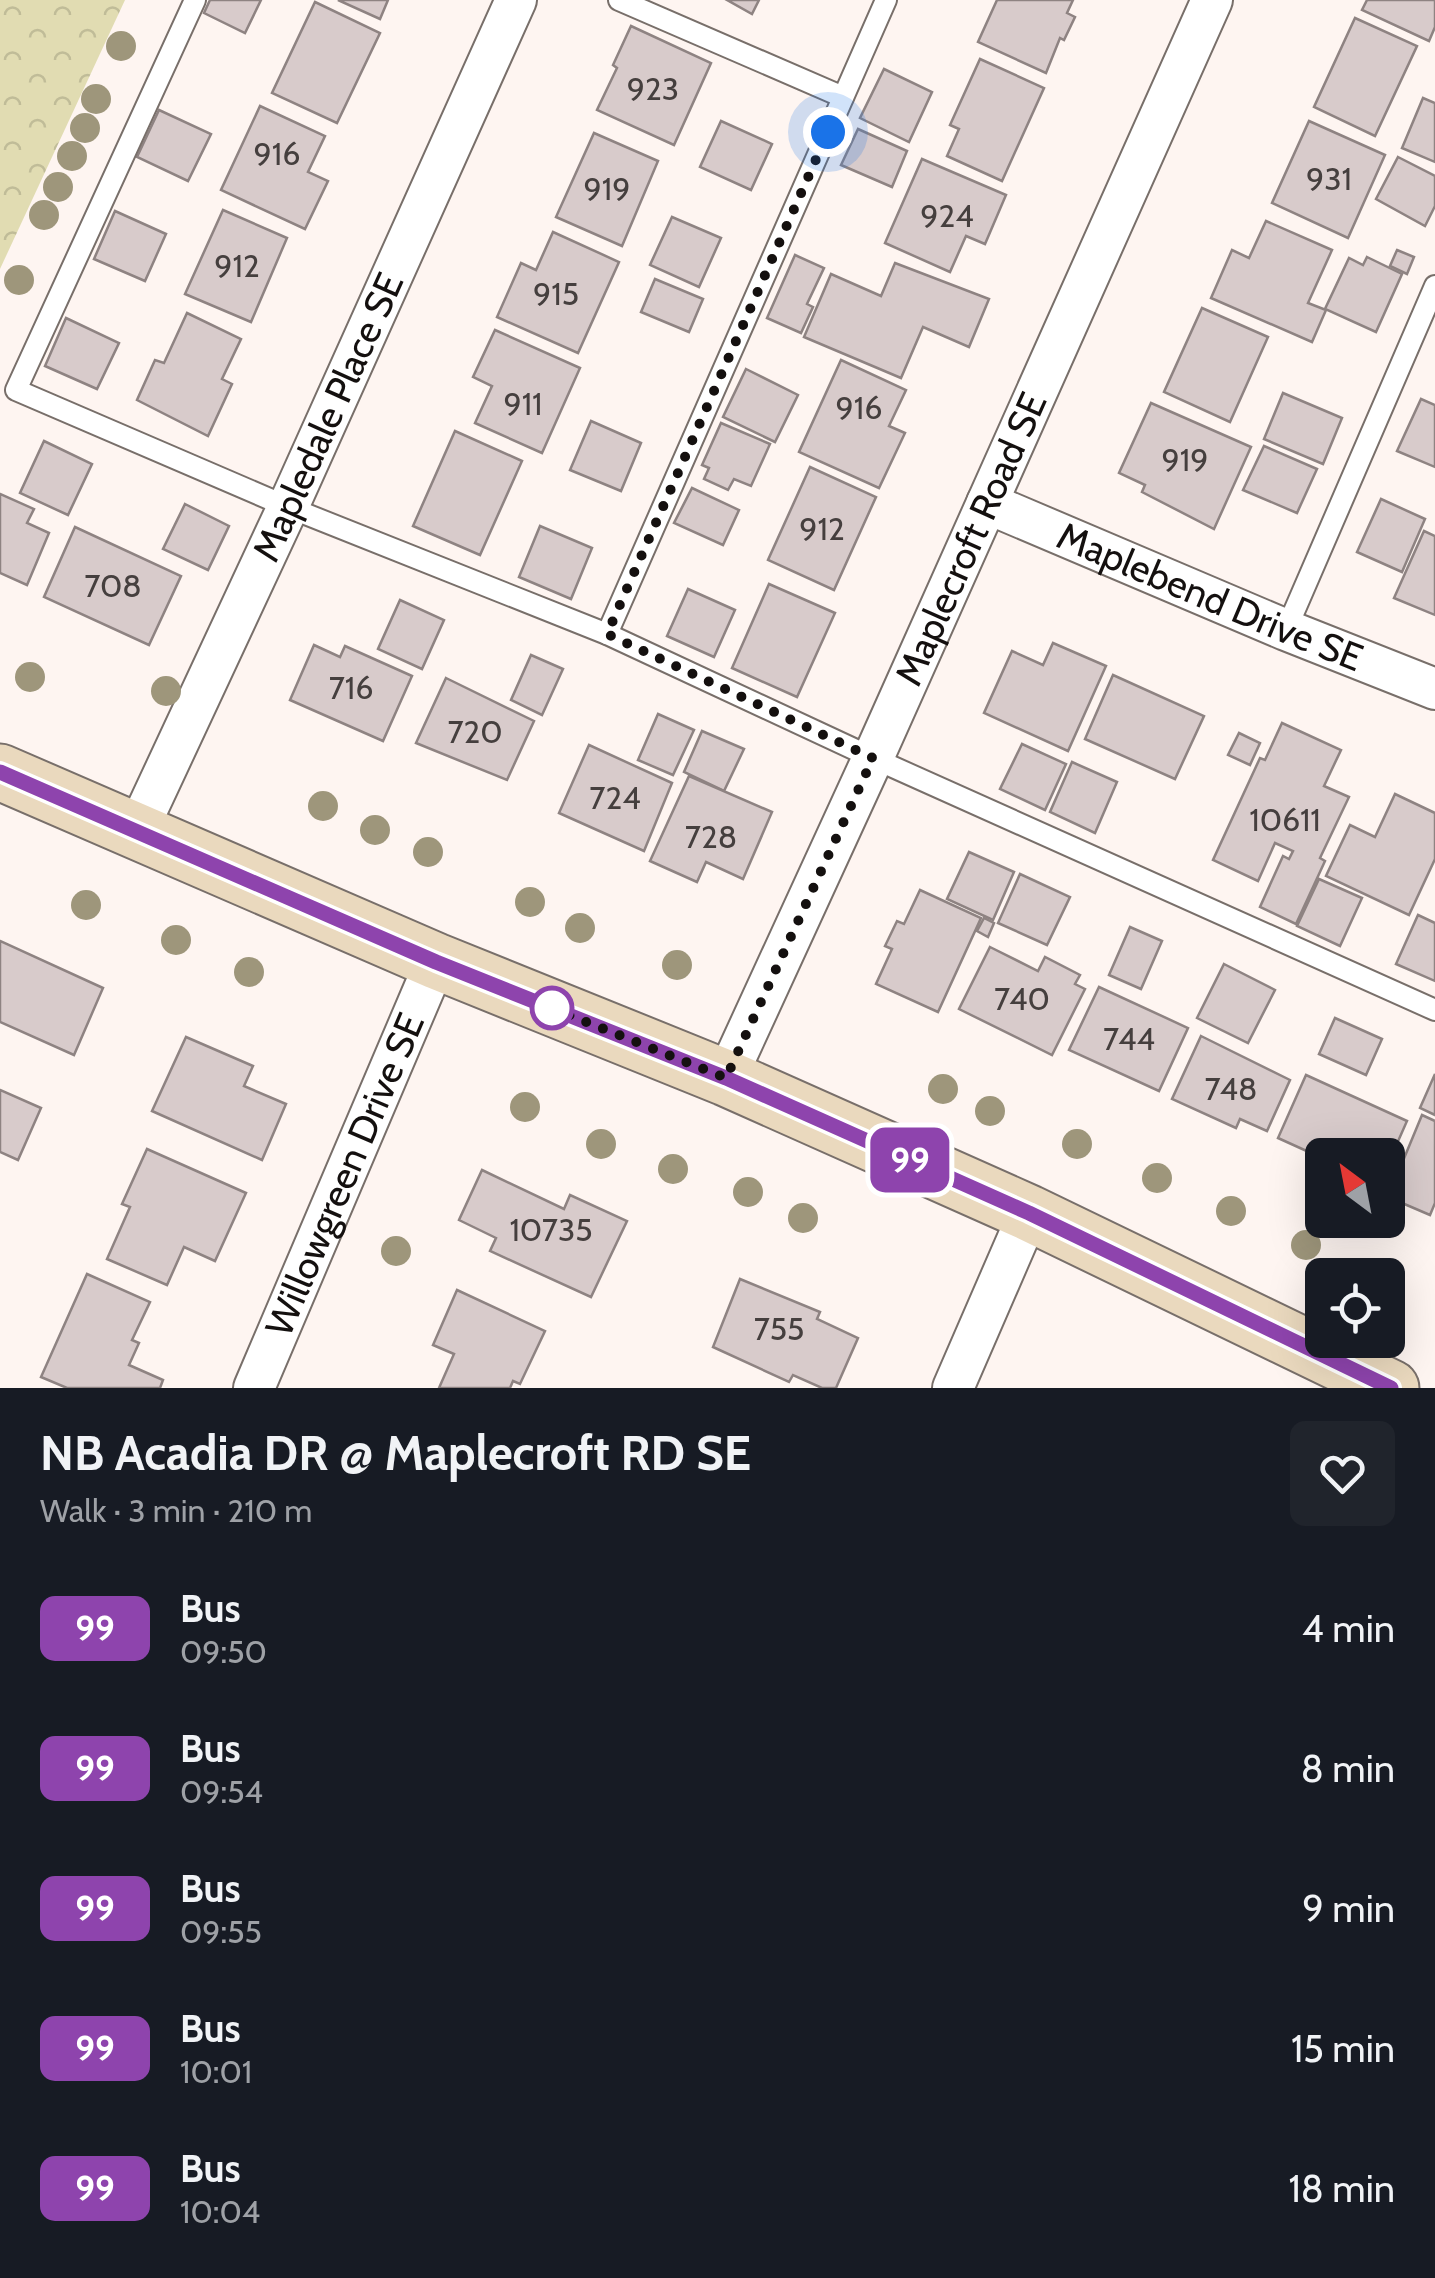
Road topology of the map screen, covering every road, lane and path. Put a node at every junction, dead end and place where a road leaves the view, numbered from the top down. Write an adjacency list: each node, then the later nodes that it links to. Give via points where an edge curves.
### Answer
1 (194, 0): 9 (lane, via 16,390)
2 (516, 0): 9 (street, Mapledale Place SE)
3 (618, 0): 6 (lane)
4 (886, 0): 6 (lane)
5 (1212, 0): 8 (street, Maplecroft Road SE)
6 (843, 96): 11 (lane)
7 (1435, 286): 10 (lane)
8 (987, 503): 10 (street, Maplebend Drive SE); 13 (street, Maplecroft Road SE)
9 (288, 506): 11 (lane); 15 (street, Mapledale Place SE)
10 (1286, 630): 12 (street, Maplebend Drive SE)
11 (607, 634): 13 (lane)
12 (1435, 689)
13 (873, 758): 17 (lane); 18 (street, Maplecroft Road SE)
14 (0, 772): 15 (street)
15 (136, 833): 16 (street)
16 (436, 962): 18 (street); 20 (street, Willowgreen Drive SE)
17 (1435, 1010)
18 (726, 1078): 19 (street)
19 (1029, 1213): 21 (street); 22 (street)
20 (254, 1388)
21 (953, 1388)
22 (1391, 1388)

